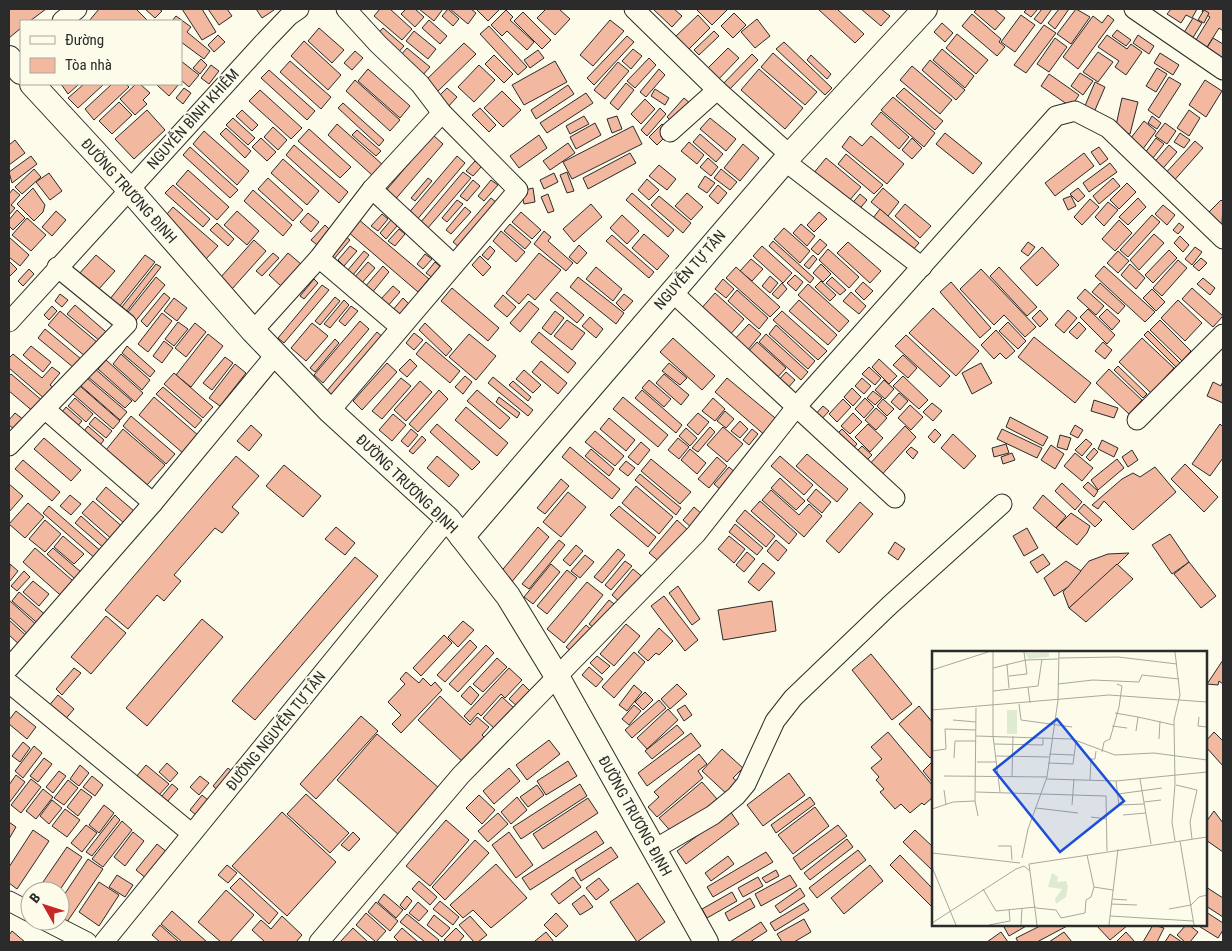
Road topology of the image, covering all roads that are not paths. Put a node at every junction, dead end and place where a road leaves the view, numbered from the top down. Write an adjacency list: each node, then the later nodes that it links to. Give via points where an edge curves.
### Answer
1 (77, 9): 7 (street)
2 (299, 9): 14 (street, NGUYỄN BÌNH KHIÊM, via 271,34)
3 (346, 9): 11 (street, via 420,84)
4 (634, 9): 10 (street)
5 (925, 9): 13 (street, NGUYỄN TỰ TÂN)
6 (1134, 9): 8 (street)
7 (63, 20)
8 (1223, 70)
9 (33, 85): 14 (street, ĐƯỜNG TRƯƠNG ĐỊNH)
10 (717, 90): 12 (street); 13 (street)
11 (442, 113): 15 (street); 18 (street, via 518,190)
12 (670, 132)
13 (788, 159): 20 (street); 21 (street, NGUYỄN TỰ TÂN)
14 (129, 189): 19 (street, NGUYỄN BÌNH KHIÊM); 24 (street, ĐƯỜNG TRƯƠNG ĐỊNH)
15 (372, 189): 17 (street); 18 (street)
16 (1223, 239): 20 (street, via 1108,128 1075,111 1056,116)
17 (318, 258): 23 (street); 24 (street)
18 (453, 264): 23 (street)
19 (57, 267): 22 (street, NGUYỄN BÌNH KHIÊM); 28 (street, via 127,324)
20 (922, 267): 27 (street)
21 (671, 291): 27 (street); 35 (street, NGUYỄN TỰ TÂN)
22 (9, 322)
23 (400, 327): 29 (street)
24 (253, 330): 26 (street, ĐƯỜNG TRƯƠNG ĐỊNH)
25 (1223, 334): 30 (street)
26 (276, 354): 29 (street, ĐƯỜNG TRƯƠNG ĐỊNH); 33 (street)
27 (796, 406): 32 (street); 37 (street, via 696,534)
28 (46, 410): 31 (street); 33 (street)
29 (330, 411): 35 (street, ĐƯỜNG TRƯƠNG ĐỊNH)
30 (1137, 420)
31 (9, 446)
32 (895, 498)
33 (153, 503): 36 (street)
34 (1002, 504): 40 (street, via 793,698 775,720 746,784 736,796 713,815)
35 (455, 528): 37 (street, ĐƯỜNG TRƯƠNG ĐỊNH, via 508,596); 39 (street, ĐƯỜNG NGUYỄN TỰ TÂN)
36 (9, 668)
37 (558, 678): 40 (street, ĐƯỜNG TRƯƠNG ĐỊNH); 44 (street, via 461,775)
38 (9, 683): 39 (street)
39 (192, 833): 43 (street, ĐƯỜNG NGUYỄN TỰ TÂN)
40 (653, 850): 45 (street, ĐƯỜNG TRƯƠNG ĐỊNH)
41 (66, 931): 42 (street)
42 (87, 942)
43 (104, 942)
44 (319, 942)
45 (706, 942)

